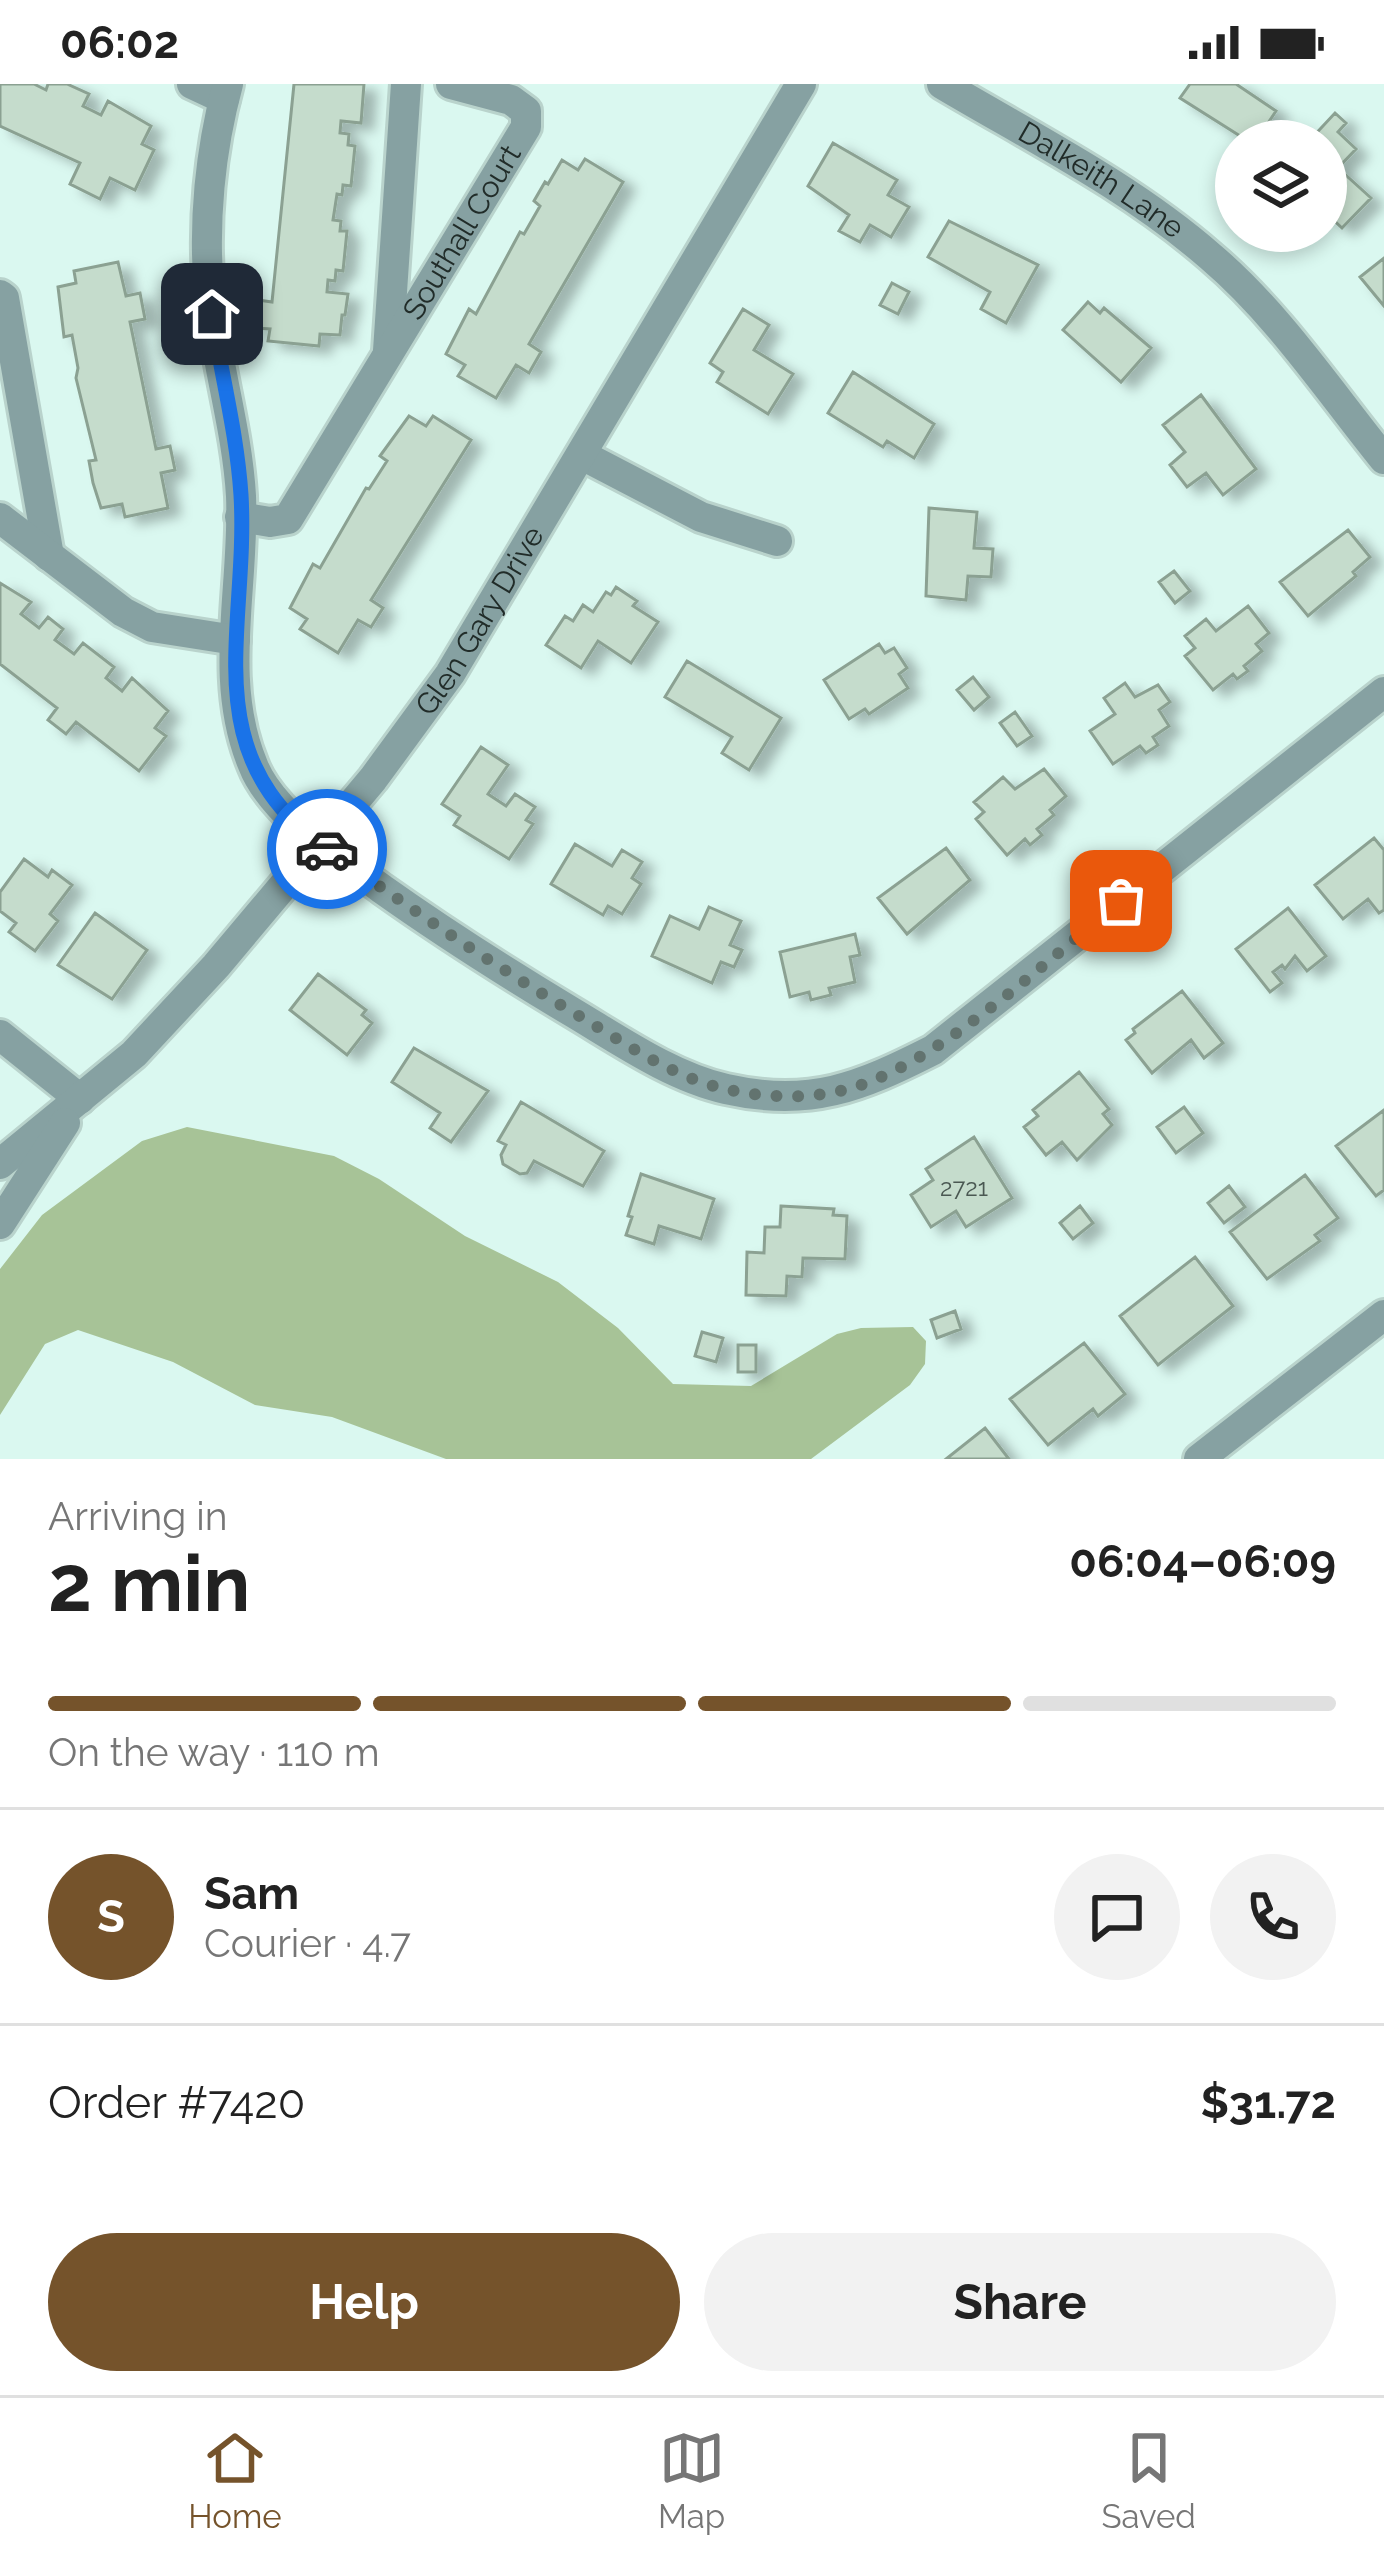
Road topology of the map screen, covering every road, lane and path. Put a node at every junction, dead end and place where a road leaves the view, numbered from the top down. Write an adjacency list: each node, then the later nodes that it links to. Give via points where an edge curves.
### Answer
1 (192, 84): 6 (street)
2 (406, 84): 8 (street, Southall Court)
3 (451, 84): 8 (street, Southall Court, via 511,100 526,111 526,127)
4 (801, 84): 9 (street, Glen Gary Drive)
5 (942, 84): 10 (street, Dalkeith Lane, via 1132,197 1212,257)
6 (226, 91): 11 (street, via 208,208 209,289 235,435)
7 (0, 295): 14 (street)
8 (388, 357): 11 (street, Southall Court, via 288,519)
9 (583, 455): 13 (street, via 701,517); 17 (street, Glen Gary Drive, via 450,674)
10 (1384, 459)
11 (240, 517): 15 (street)
12 (0, 518): 14 (street)
13 (778, 541)
14 (50, 556): 15 (street, via 152,628)
15 (235, 640): 17 (street, via 234,702 253,767)
16 (1384, 692): 17 (street, via 933,1050 864,1084 808,1096 697,1081 468,950)
17 (318, 843): 19 (street, Glen Gary Drive, via 148,1040)
18 (0, 1035): 19 (street)
19 (80, 1099): 20 (street, Glen Gary Drive); 21 (street, Glen Gary Drive)
20 (0, 1165)
21 (0, 1224)
22 (1384, 1315): 23 (street)
23 (1199, 1459)

